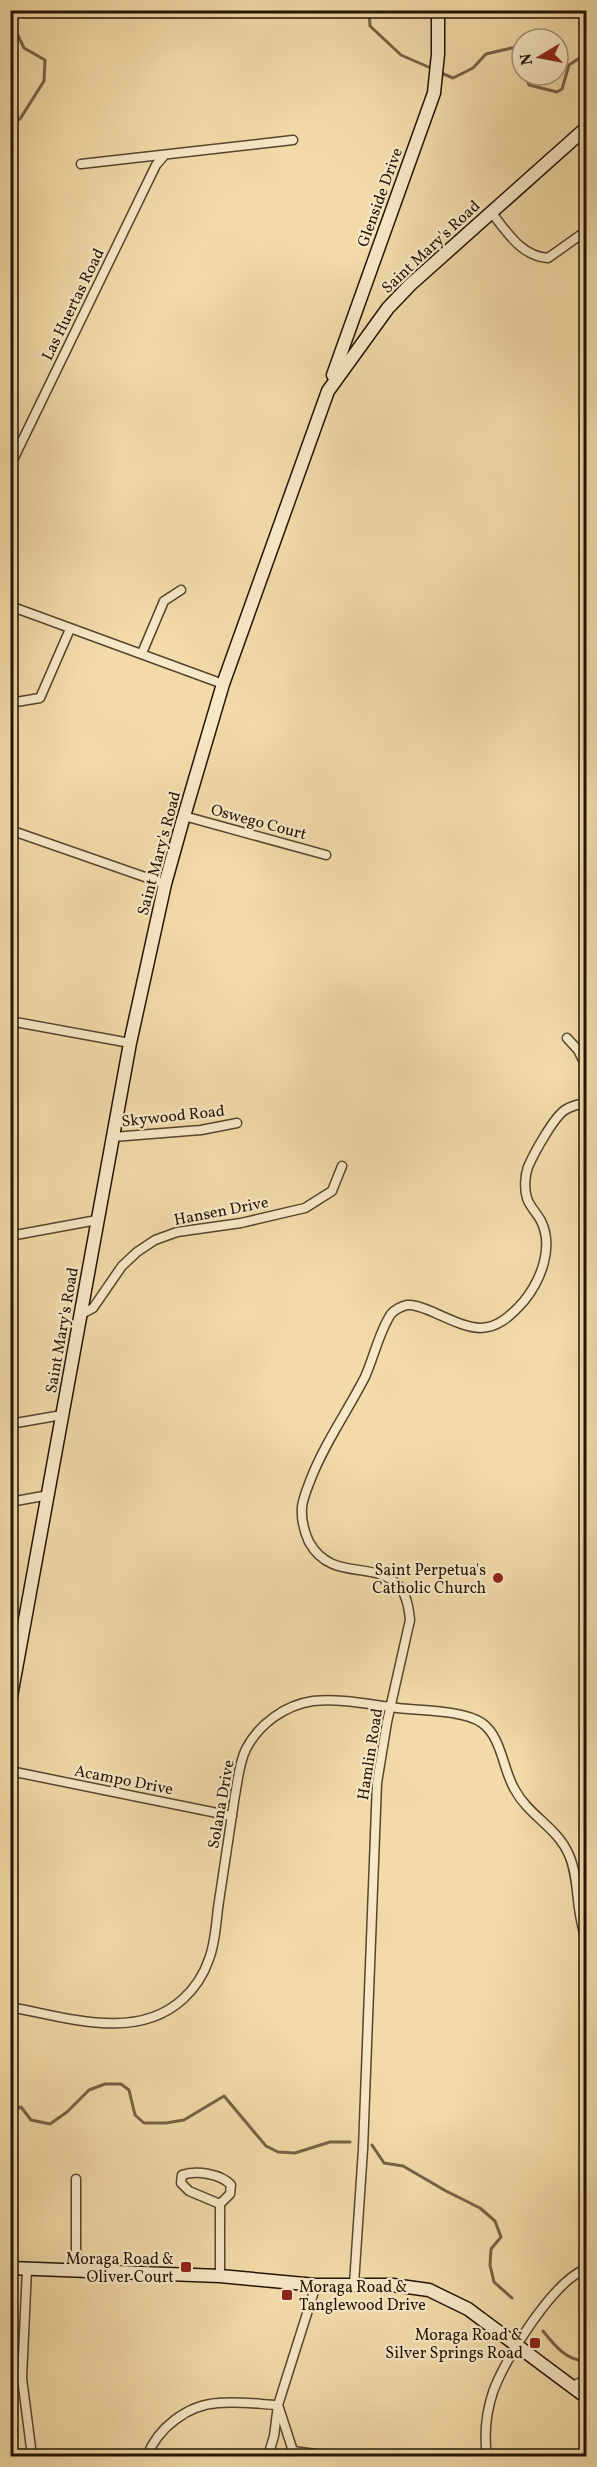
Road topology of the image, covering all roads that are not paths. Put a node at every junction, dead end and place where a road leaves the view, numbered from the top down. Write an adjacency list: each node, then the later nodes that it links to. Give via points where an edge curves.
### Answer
1 (439, 11): 8 (street, Glenside Drive, via 434,93)
2 (586, 128): 6 (street, Saint Mary's Road)
3 (293, 140): 4 (street)
4 (163, 157): 5 (street); 9 (street, Las Huertas Road)
5 (81, 164)
6 (491, 213): 7 (street, via 527,253 540,258 548,258); 8 (street, Saint Mary's Road, via 388,308)
7 (586, 231)
8 (328, 391): 14 (street, Saint Mary's Road)
9 (10, 466)
10 (181, 590): 13 (street, via 164,601)
11 (10, 606): 12 (street)
12 (70, 629): 13 (street); 15 (street, via 40,698)
13 (142, 654): 14 (street)
14 (223, 684): 16 (street, Saint Mary's Road)
15 (10, 703)
16 (184, 816): 18 (street, Oswego Court); 19 (street, Saint Mary's Road)
17 (10, 830): 19 (street)
18 (326, 855)
19 (165, 884): 22 (street, Saint Mary's Road)
20 (10, 1021): 22 (street)
21 (567, 1038): 23 (street)
22 (130, 1043): 26 (street, Saint Mary's Road)
23 (586, 1066)
24 (586, 1103): 36 (street, Hamlin Road, via 564,1110 525,1178 526,1199 542,1222 546,1238 540,1274 529,1294 499,1324 486,1329 463,1326 419,1306 406,1305 392,1313 365,1377 319,1459 302,1506 307,1537 320,1555 337,1567 377,1573 399,1586 406,1598 410,1620)
25 (237, 1123): 26 (street, Skywood Road)
26 (113, 1137): 28 (street, Saint Mary's Road)
27 (342, 1166): 30 (street, Hansen Drive, via 332,1191 305,1208 177,1232 155,1240 122,1266 93,1308)
28 (97, 1220): 29 (street); 30 (street, Saint Mary's Road)
29 (10, 1236)
30 (81, 1315): 31 (street, Saint Mary's Road)
31 (62, 1415): 32 (street); 33 (street, Saint Mary's Road)
32 (10, 1424)
33 (49, 1495): 34 (street); 35 (street, Saint Mary's Road)
34 (10, 1502)
35 (10, 1702)
36 (391, 1707): 38 (street, Solana Drive, via 313,1701 274,1717 260,1728 245,1751); 39 (street, Solana Drive, via 470,1717 490,1731 525,1807 560,1838 570,1857); 48 (street, Hamlin Road, via 377,1784)
37 (10, 1771): 38 (street, Acampo Drive)
38 (232, 1816): 40 (street, Solana Drive, via 211,1954 199,1981 183,1998 165,2013 123,2024)
39 (586, 1938)
40 (10, 2007)
41 (76, 2180): 46 (street)
42 (220, 2204): 42 (street, via 230,2194 231,2186 225,2178 191,2172 182,2175 181,2183 189,2191); 47 (street)
43 (10, 2268): 45 (street)
44 (586, 2268): 50 (street, via 562,2286)
45 (27, 2269): 46 (street); 56 (street, via 22,2378)
46 (76, 2271): 47 (street)
47 (220, 2276): 49 (street)
48 (354, 2284): 49 (street); 50 (street, via 429,2290 468,2309)
49 (316, 2285): 54 (street)
50 (518, 2343): 52 (street); 60 (street, via 488,2410)
51 (586, 2380): 52 (street)
52 (572, 2386): 53 (street)
53 (586, 2397)
54 (278, 2405): 55 (street); 57 (street, via 217,2403 198,2408 165,2427); 58 (street)
55 (294, 2454): 59 (street)
56 (32, 2457)
57 (147, 2457)
58 (268, 2457)
59 (331, 2457)
60 (487, 2457)

